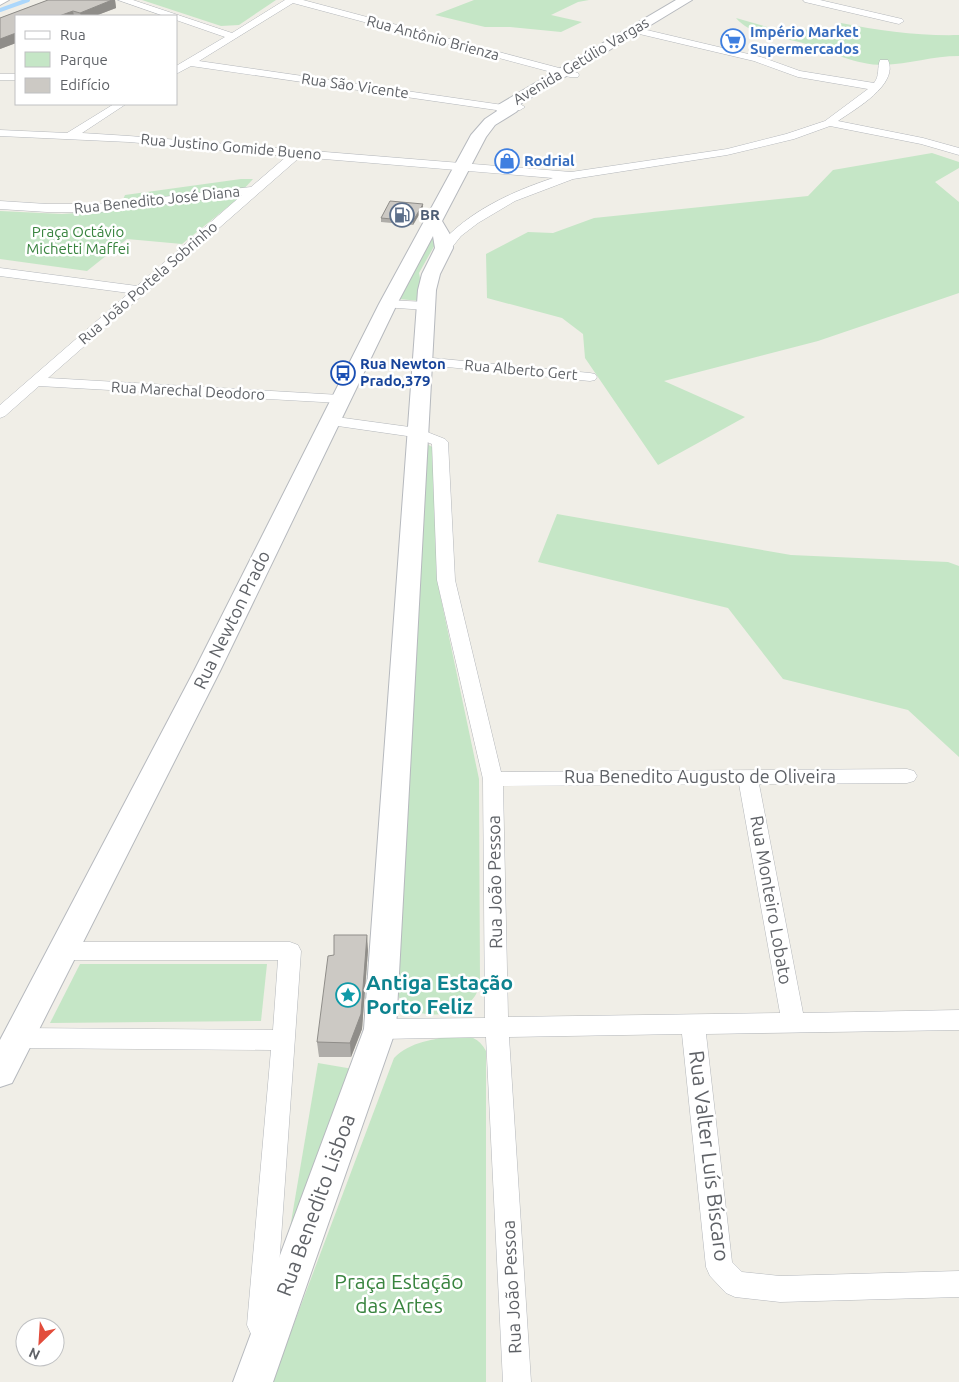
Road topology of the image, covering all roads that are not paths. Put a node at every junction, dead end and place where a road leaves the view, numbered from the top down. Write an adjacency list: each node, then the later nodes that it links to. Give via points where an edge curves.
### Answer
1 (123, 0): 5 (street)
2 (292, 0): 9 (street); 13 (street, Rua Antônio Brienza)
3 (808, 0): 7 (street)
4 (690, 2): 8 (street, Avenida Getúlio Vargas)
5 (165, 15)
6 (178, 19): 9 (street)
7 (899, 21)
8 (639, 32): 13 (street, Avenida Getúlio Vargas); 16 (street, via 757,59 798,74)
9 (232, 36): 11 (street)
10 (884, 62): 16 (street, via 885,73)
11 (189, 63): 12 (street); 18 (street, Rua São Vicente)
12 (178, 70)
13 (568, 74): 18 (street, Avenida Getúlio Vargas)
14 (0, 77): 15 (street)
15 (15, 77)
16 (877, 87): 19 (street)
17 (119, 105): 21 (street)
18 (511, 108): 24 (street, Avenida Getúlio Vargas, via 479,134)
19 (829, 123): 22 (street, via 924,141); 25 (street, via 790,137 727,152)
20 (0, 133): 21 (street, Rua Justino Gomide Bueno)
21 (70, 136): 23 (street, Rua Justino Gomide Bueno)
22 (959, 152)
23 (297, 153): 24 (street, Rua Justino Gomide Bueno); 26 (street, Rua João Portela Sobrinho)
24 (462, 166): 25 (street); 28 (street, Rua Newton Prado)
25 (571, 176): 29 (street, via 492,208 457,233)
26 (254, 190): 27 (street, Rua Benedito José Diana, via 100,208); 31 (street, Rua João Portela Sobrinho)
27 (0, 205)
28 (433, 221): 29 (street); 32 (street, Rua Newton Prado)
29 (444, 248): 33 (street, Rua Benedito Lisboa, via 431,274)
30 (0, 272): 31 (street)
31 (138, 290): 36 (street, Rua João Portela Sobrinho)
32 (388, 304): 33 (street); 37 (street, Rua Newton Prado)
33 (426, 306): 34 (street, Rua Benedito Lisboa)
34 (422, 361): 35 (street, Rua Alberto Gert); 39 (street, Rua Benedito Lisboa)
35 (590, 376)
36 (37, 382): 37 (street, Rua Marechal Deodoro); 38 (street, Rua João Portela Sobrinho)
37 (334, 410): 39 (street, Rua Marechal Deodoro); 43 (street, Rua Newton Prado, via 207,671)
38 (0, 413)
39 (417, 433): 42 (street, Rua João Pessoa, via 440,442 446,580); 48 (street, Rua Benedito Lisboa)
40 (907, 776): 41 (street, Rua Benedito Augusto de Oliveira)
41 (748, 777): 42 (street, Rua Benedito Augusto de Oliveira); 45 (street, Rua Monteiro Lobato)
42 (493, 779): 47 (street, Rua João Pessoa)
43 (62, 951): 49 (street, Rua Newton Prado); 50 (street, via 290,951)
44 (959, 1020): 45 (street)
45 (793, 1023): 46 (street)
46 (693, 1024): 47 (street); 52 (street, Rua Valter Luís Bíscaro, via 719,1267 735,1284 780,1290)
47 (497, 1027): 48 (street); 54 (street, Rua João Pessoa)
48 (380, 1029): 53 (street, Rua Benedito Lisboa)
49 (17, 1038): 50 (street); 51 (street, Rua Newton Prado)
50 (284, 1040): 53 (street)
51 (0, 1073)
52 (959, 1284)
53 (255, 1374)
54 (517, 1382)

